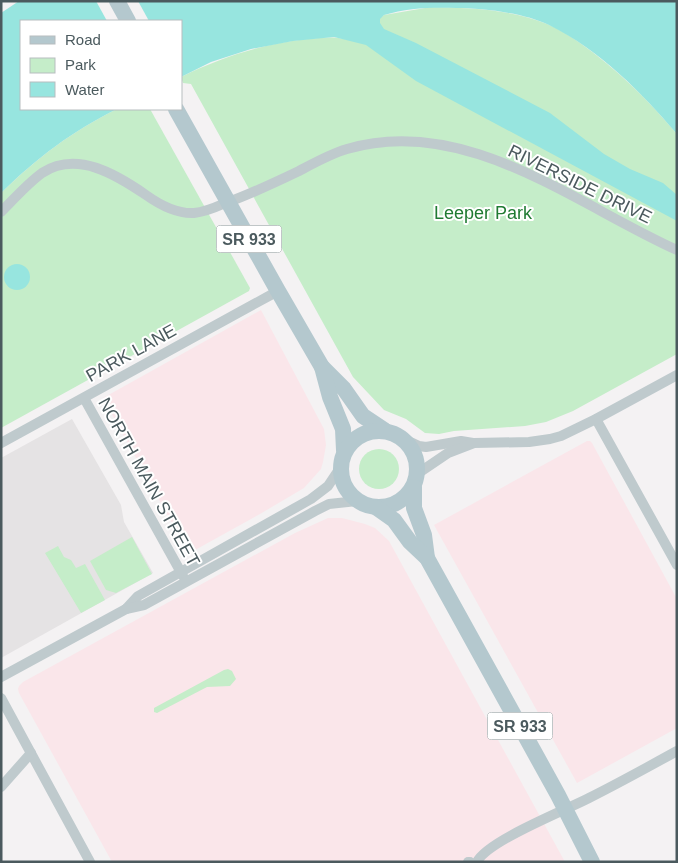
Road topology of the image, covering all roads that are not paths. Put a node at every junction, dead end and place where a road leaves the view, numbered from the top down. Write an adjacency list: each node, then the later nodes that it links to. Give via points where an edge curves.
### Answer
1 (117, 1): 2 (main road)
2 (127, 20)
3 (177, 110): 4 (main road, SR 933)
4 (229, 202): 5 (street, RIVERSIDE DRIVE, via 194,213 181,212 158,204 103,170 66,164 42,173); 6 (street, RIVERSIDE DRIVE, via 345,150 368,144 416,141 469,152 522,171); 7 (main road, SR 933)
5 (1, 212)
6 (677, 250)
7 (278, 291): 8 (main road, SR 933); 10 (street, PARK LANE)
8 (322, 367): 12 (main road, SR 933, via 344,389 362,416); 16 (main road, SR 933, via 343,429)
9 (677, 375): 11 (street)
10 (84, 398): 14 (street, PARK LANE); 23 (street, NORTH MAIN STREET)
11 (596, 419): 15 (street, via 540,441); 22 (street)
12 (384, 430): 13 (main road, SR 933); 16 (main road, via 360,435)
13 (404, 439): 15 (street, via 426,447 461,440); 18 (main road, SR 933, via 414,456)
14 (1, 443)
15 (474, 444): 18 (street, via 448,453)
16 (344, 450): 17 (main road, SR 933)
17 (340, 468): 19 (main road, via 342,481); 23 (street, via 328,486 311,499)
18 (416, 480): 20 (main road, via 397,502); 21 (main road, SR 933, via 414,508 424,534)
19 (357, 501): 20 (main road, SR 933); 24 (street, via 329,504)
20 (376, 508): 21 (main road, SR 933, via 394,520)
21 (427, 558): 31 (main road, SR 933)
22 (676, 562)
23 (180, 572): 24 (street, NORTH MAIN STREET); 25 (street, via 138,596)
24 (186, 582): 25 (street, via 144,605)
25 (126, 610): 26 (street)
26 (1, 677)
27 (1, 698): 29 (street)
28 (677, 751): 31 (street)
29 (31, 753): 30 (street); 33 (street)
30 (1, 786)
31 (566, 809): 32 (main road, SR 933); 34 (street, via 484,852)
32 (593, 859)
33 (90, 862)
34 (478, 862)

